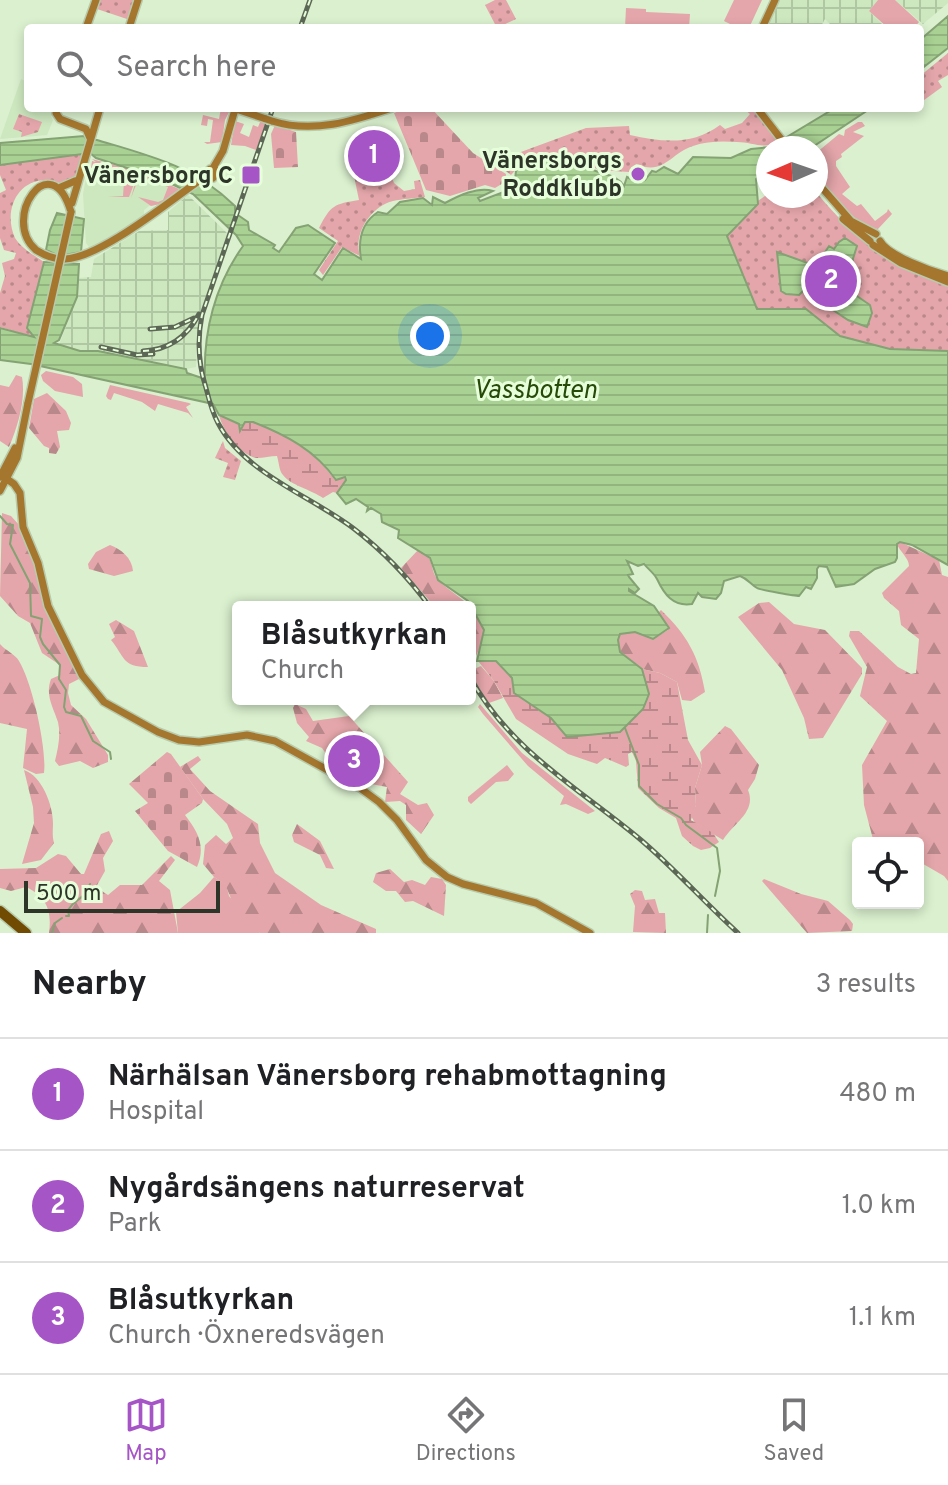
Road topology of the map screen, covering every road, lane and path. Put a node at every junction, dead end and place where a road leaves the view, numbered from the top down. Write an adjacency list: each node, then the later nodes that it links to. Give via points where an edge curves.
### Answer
1 (96, 0): 4 (main road)
2 (138, 0): 5 (main road)
3 (775, 0): 6 (main road)
4 (87, 24)
5 (130, 24)
6 (764, 24)
7 (57, 112): 13 (main road, via 60,119)
8 (99, 112): 13 (main road)
9 (235, 112): 16 (main road, via 226,150 210,175)
10 (243, 112): 11 (main road, via 294,127 316,127)
11 (376, 112)
12 (763, 112): 14 (main road)
13 (90, 134): 17 (main road)
14 (781, 136)
15 (26, 187): 17 (main road, via 45,180)
16 (187, 191): 17 (main road, via 99,248 67,259 29,246 16,218 20,201 31,188 49,184); 19 (main road, via 88,257 48,259)
17 (69, 195): 21 (main road, bridge)
18 (828, 197): 20 (main road, via 901,263)
19 (16, 236)
20 (948, 279)
21 (22, 428): 22 (main road); 22 (main road)
22 (8, 480): 23 (main road); 23 (main road); 26 (main road, via 21,496 23,527 45,599 99,698 179,740 250,735 275,741 379,802 447,877 536,903)
23 (0, 492)
24 (0, 913): 25 (highway)
25 (24, 933)
26 (590, 933)

